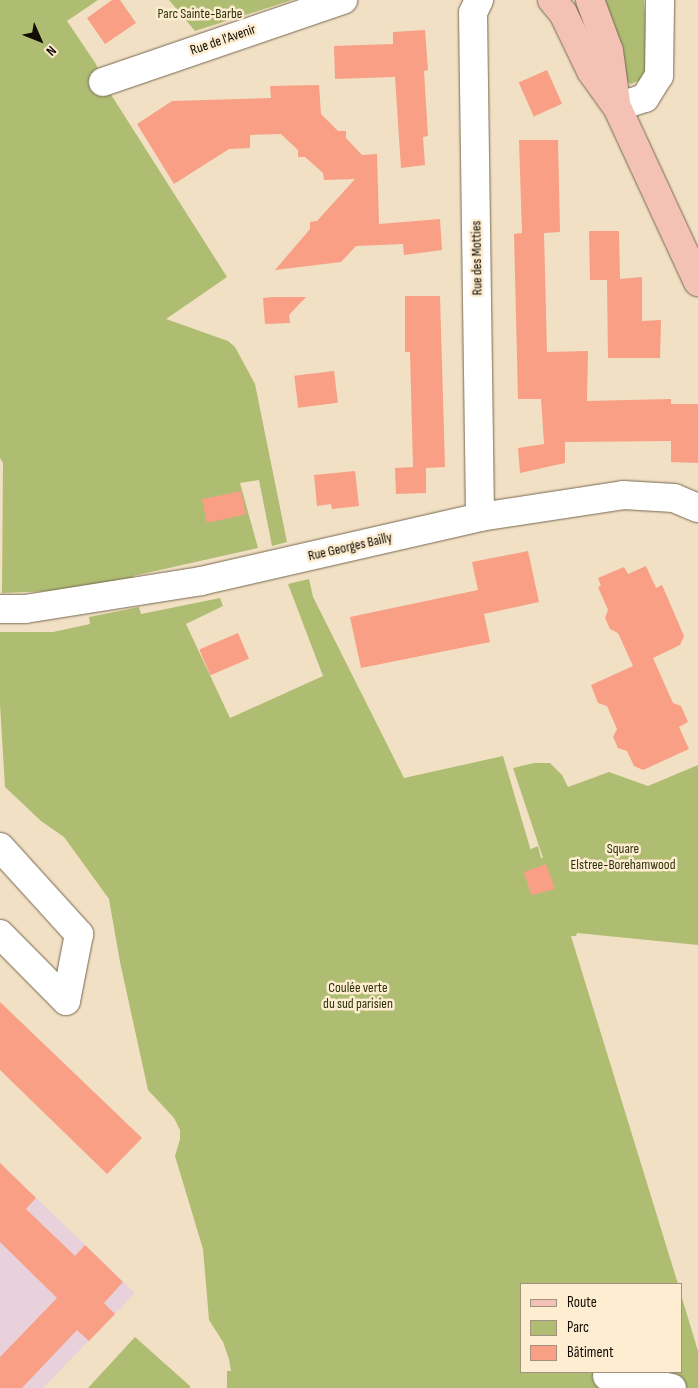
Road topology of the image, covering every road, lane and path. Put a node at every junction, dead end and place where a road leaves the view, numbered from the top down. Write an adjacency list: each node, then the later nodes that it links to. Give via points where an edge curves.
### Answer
1 (343, 0): 6 (street, Rue de l'Avenir)
2 (479, 0): 10 (street, Rue des Motties, via 473,13)
3 (552, 0): 7 (main road, via 563,13 591,71)
4 (590, 0): 7 (main road, via 609,51)
5 (660, 0): 7 (street, via 659,76 645,98)
6 (103, 82)
7 (617, 107): 8 (main road)
8 (698, 282)
9 (698, 508): 10 (street, Rue Georges Bailly, via 674,498 623,495)
10 (480, 518): 11 (street, Rue Georges Bailly, via 201,581 25,609)
11 (0, 608)
12 (0, 847): 13 (street, via 79,934 66,1001)
13 (0, 934)
14 (607, 1376): 15 (street)
15 (672, 1388)

